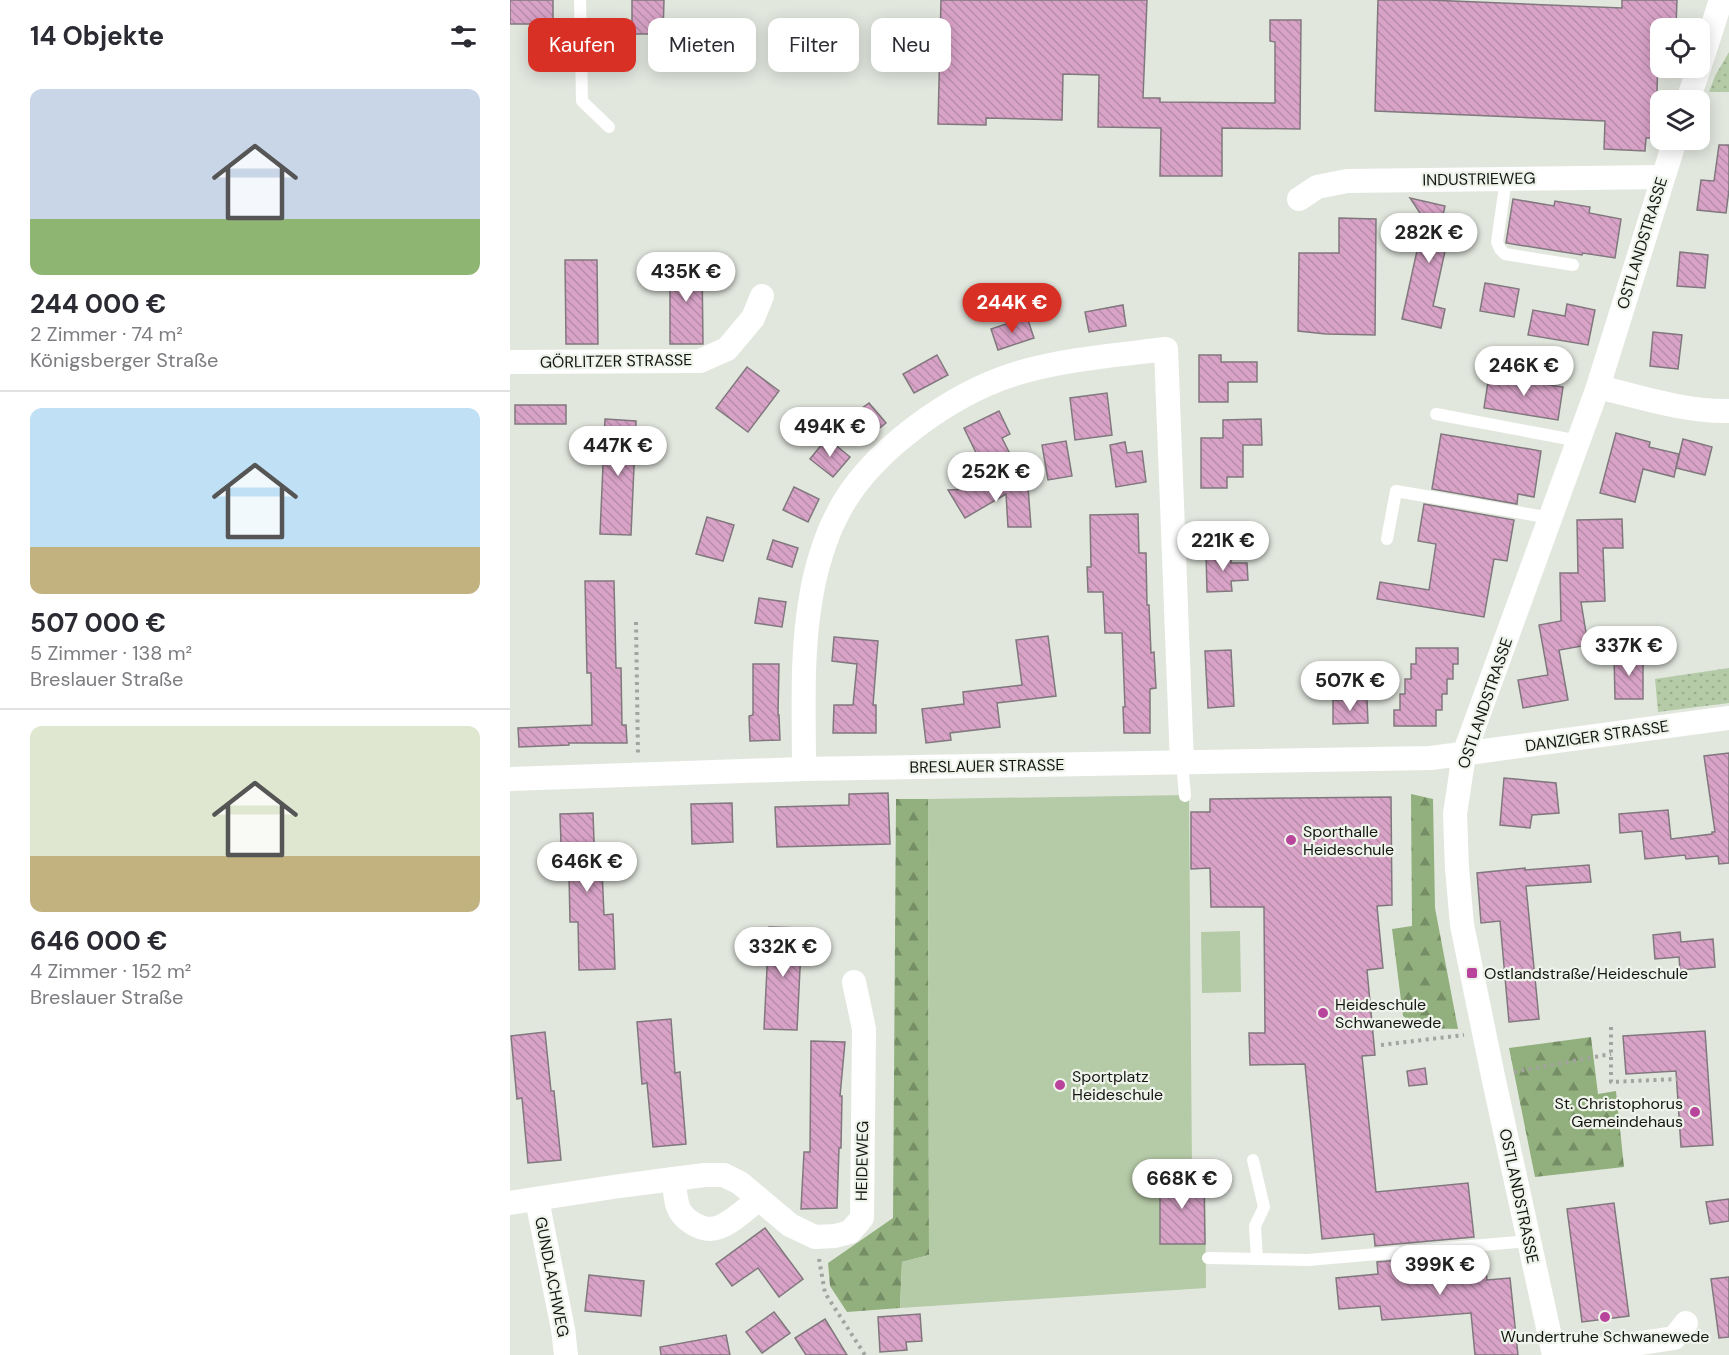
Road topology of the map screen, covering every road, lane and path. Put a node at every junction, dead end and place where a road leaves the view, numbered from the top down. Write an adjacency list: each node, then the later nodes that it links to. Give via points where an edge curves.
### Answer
1 (580, 0): 4 (lane, via 582,101)
2 (1721, 0): 3 (street)
3 (1710, 34)
4 (609, 127)
5 (1672, 150): 6 (street, OSTLANDSTRASSE)
6 (1663, 177): 7 (street, INDUSTRIEWEG); 12 (street, OSTLANDSTRASSE)
7 (1506, 179): 8 (street, INDUSTRIEWEG, via 1347,181 1317,187); 9 (lane, via 1497,242 1500,249 1505,254)
8 (1299, 199)
9 (1573, 265)
10 (762, 296): 11 (street, GÖRLITZER STRASSE, via 753,318 727,349 700,361)
11 (510, 362)
12 (1598, 387): 13 (street, via 1666,404); 15 (street, OSTLANDSTRASSE)
13 (1729, 411)
14 (1436, 414): 15 (lane)
15 (1578, 441): 16 (street, OSTLANDSTRASSE)
16 (1551, 518): 17 (lane, via 1396,490); 20 (street, OSTLANDSTRASSE)
17 (1387, 539)
18 (636, 622): 23 (path)
19 (1729, 718): 20 (street, DANZIGER STRASSE)
20 (1464, 754): 21 (street, BRESLAUER STRASSE); 28 (street, OSTLANDSTRASSE, via 1455,814 1457,868 1462,925)
21 (1182, 763): 22 (street, BRESLAUER STRASSE); 22 (street, via 1166,349 1049,366 988,384 909,431 854,486 837,514 811,595 804,649); 25 (lane)
22 (804, 769): 23 (street, BRESLAUER STRASSE)
23 (638, 775): 24 (street, BRESLAUER STRASSE)
24 (510, 779)
25 (1185, 796)
26 (854, 982): 38 (street, HEIDEWEG, via 864,1029 862,1218 850,1232)
27 (1611, 1027): 30 (path)
28 (1484, 1033): 29 (path); 31 (street, OSTLANDSTRASSE)
29 (1381, 1045)
30 (1611, 1054): 31 (path); 32 (path, via 1611,1082)
31 (1493, 1076): 39 (street, OSTLANDSTRASSE)
32 (1677, 1079)
33 (1253, 1160): 41 (lane, via 1264,1207 1256,1226)
34 (674, 1179): 35 (street, via 724,1175); 35 (street, via 679,1210 702,1228 723,1225); 36 (street)
35 (759, 1198): 38 (street, via 790,1225)
36 (537, 1200): 37 (street); 43 (street, GUNDLACHWEG)
37 (510, 1203)
38 (815, 1237): 44 (path, via 825,1293)
39 (1529, 1242): 41 (lane, via 1308,1260); 45 (street, OSTLANDSTRASSE)
40 (1208, 1258): 41 (lane)
41 (1257, 1259)
42 (1686, 1323): 46 (street, via 1674,1338)
43 (566, 1355)
44 (865, 1355)
45 (1554, 1355)
46 (1561, 1355)

